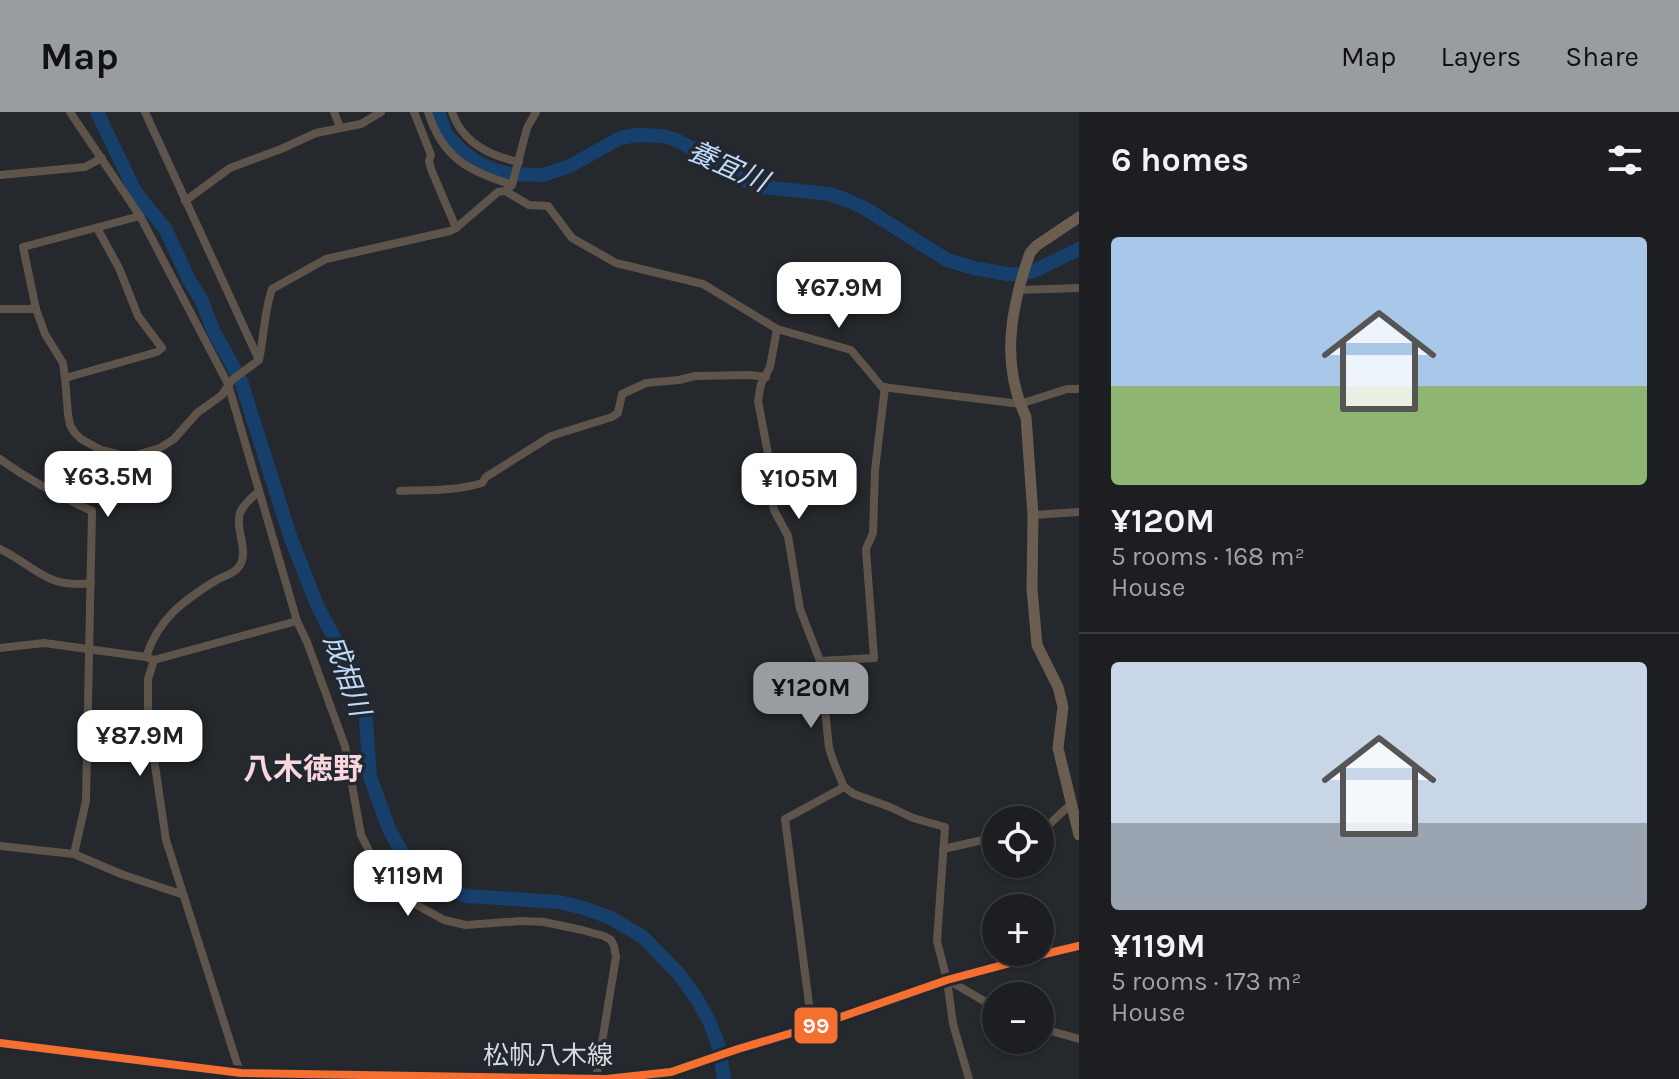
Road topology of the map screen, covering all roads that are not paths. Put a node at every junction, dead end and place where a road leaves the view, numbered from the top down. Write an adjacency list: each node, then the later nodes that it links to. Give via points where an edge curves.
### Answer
1 (70, 112): 10 (street)
2 (145, 112): 14 (street)
3 (334, 112): 9 (street)
4 (381, 112): 9 (street, via 361,124)
5 (414, 112): 18 (street)
6 (428, 112): 13 (street, via 433,129 458,162)
7 (452, 112): 11 (street, via 459,128 481,148)
8 (536, 112): 11 (street)
9 (340, 127): 14 (street, via 230,168)
10 (102, 158): 12 (street, via 85,167); 15 (street)
11 (519, 162): 13 (street)
12 (0, 175)
13 (510, 186): 18 (street); 23 (street, via 529,205 548,206 572,238 616,263 703,284)
14 (185, 201): 24 (street)
15 (140, 216): 17 (street); 27 (street)
16 (1079, 217): 19 (main road, via 1036,246)
17 (97, 228): 22 (street, via 23,247); 26 (street, via 138,316 162,348)
18 (456, 228): 24 (street, via 326,259 272,289)
19 (1021, 284): 20 (street); 30 (main road, via 1010,348)
20 (1079, 288)
21 (0, 309): 22 (street)
22 (36, 309): 26 (street)
23 (777, 329): 25 (street); 28 (street, via 851,350)
24 (256, 363): 27 (street)
25 (766, 377): 33 (street, via 695,376 646,383 622,394 612,417 551,436 482,483); 42 (street, via 758,401 771,496 788,536 800,609)
26 (65, 378): 27 (street, via 74,432 101,450 129,457 174,439)
27 (230, 382): 32 (street)
28 (885, 387): 30 (street); 42 (street, via 873,533 866,549 874,658)
29 (1079, 389): 30 (street)
30 (1020, 404): 35 (main road, via 1026,417)
31 (0, 459): 37 (street, via 92,511)
32 (259, 491): 38 (street); 41 (street, via 239,517 243,555 238,568 185,600 167,618 155,634)
33 (400, 491)
34 (1079, 512): 35 (street)
35 (1033, 515): 44 (main road, via 1037,645 1063,707 1058,748)
36 (0, 549): 37 (street, via 50,579)
37 (91, 583): 40 (street)
38 (297, 621): 41 (street); 60 (street, via 345,746 361,835 381,874 415,904 444,920 466,925 544,922 611,940 616,957)
39 (0, 648): 40 (street, via 44,643)
40 (90, 649): 41 (street); 50 (street, via 86,801)
41 (150, 659): 51 (street, via 148,718 166,840)
42 (820, 661): 43 (street, via 829,748)
43 (844, 787): 49 (street, via 945,827); 55 (street, via 785,819)
44 (1072, 805): 45 (street); 46 (main road)
45 (1054, 822)
46 (1079, 835)
47 (982, 840): 49 (street)
48 (0, 846): 50 (street)
49 (943, 849): 53 (street, via 937,941)
50 (74, 854): 51 (street)
51 (181, 894): 59 (street)
52 (1079, 946): 53 (main road, 松帆八木線)
53 (947, 980): 54 (street); 55 (main road, 松帆八木線); 61 (street)
54 (982, 1000)
55 (812, 1027): 60 (main road, 松帆八木線, via 671,1072)
56 (1054, 1032): 57 (street)
57 (1079, 1039)
58 (0, 1043): 59 (main road, 松帆八木線)
59 (242, 1076): 60 (main road, 松帆八木線)
60 (596, 1079)
61 (969, 1079)

